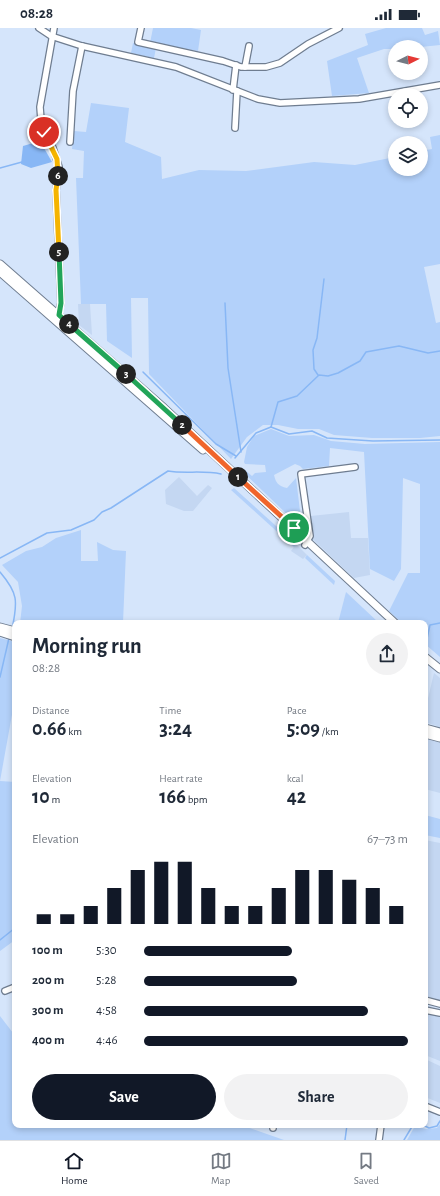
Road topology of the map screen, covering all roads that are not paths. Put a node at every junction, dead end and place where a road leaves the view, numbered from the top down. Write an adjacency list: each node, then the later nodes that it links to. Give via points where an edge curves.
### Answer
1 (38, 28): 5 (street)
2 (54, 28): 5 (street)
3 (141, 28): 8 (street, via 138,42)
4 (339, 28): 9 (street, via 308,44 280,63 266,67)
5 (51, 36): 6 (street); 16 (street, via 40,107 42,126 59,167 56,190 61,303)
6 (82, 46): 11 (street, via 176,67); 13 (street, via 73,91)
7 (249, 46): 9 (street)
8 (236, 65): 9 (street); 11 (street)
9 (245, 67)
10 (440, 85): 11 (street, via 359,99 280,103 258,99)
11 (235, 90): 12 (street)
12 (234, 128)
13 (70, 142)
14 (0, 264): 16 (main road)
15 (0, 272): 16 (main road)
16 (57, 318): 18 (main road)
17 (355, 467): 18 (street, via 301,474 310,536)
18 (307, 543): 19 (main road); 20 (main road)
19 (386, 620)
20 (392, 620)
21 (0, 627): 22 (main road)
22 (12, 630)
23 (0, 632): 24 (main road)
24 (12, 636)
25 (428, 656): 27 (main road)
26 (428, 659): 27 (main road)
27 (432, 661): 28 (main road)
28 (440, 669)
29 (428, 729): 30 (main road)
30 (440, 732)
31 (428, 735): 32 (main road)
32 (440, 738)
33 (12, 988): 34 (street)
34 (5, 991)
35 (428, 1001): 36 (street)
36 (440, 1004)
37 (428, 1011): 38 (street)
38 (440, 1013)
39 (428, 1107): 40 (street)
40 (440, 1112)
41 (381, 1128): 42 (street)
42 (379, 1140)

